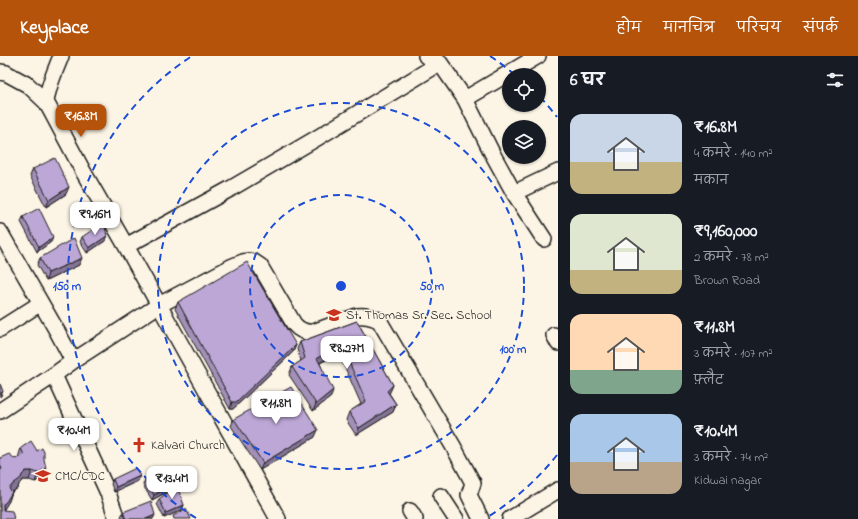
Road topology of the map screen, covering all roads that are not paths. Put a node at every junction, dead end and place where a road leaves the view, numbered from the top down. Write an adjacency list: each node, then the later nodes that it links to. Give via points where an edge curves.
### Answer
1 (61, 56): 7 (street, via 50,81)
2 (426, 56): 4 (street)
3 (538, 56): 6 (street)
4 (440, 63): 6 (street); 12 (street, via 230,189)
5 (0, 72): 7 (street, via 28,85)
6 (465, 99): 9 (street)
7 (46, 102): 12 (street)
8 (558, 172): 9 (street)
9 (514, 193): 11 (street)
10 (0, 232): 13 (street)
11 (544, 239)
12 (126, 246): 14 (street)
13 (41, 303): 15 (street); 16 (street)
14 (159, 305): 16 (street); 21 (street, via 233,266 249,261 260,266 294,324 303,331 313,332 357,316 369,316 379,320 473,483 469,495); 23 (street)
15 (0, 329)
16 (73, 361): 17 (street)
17 (54, 375): 18 (street); 22 (street, via 108,493)
18 (0, 411)
19 (558, 490): 25 (street)
20 (441, 496): 24 (street)
21 (479, 515)
22 (117, 519)
23 (278, 519)
24 (456, 519)
25 (510, 519)

